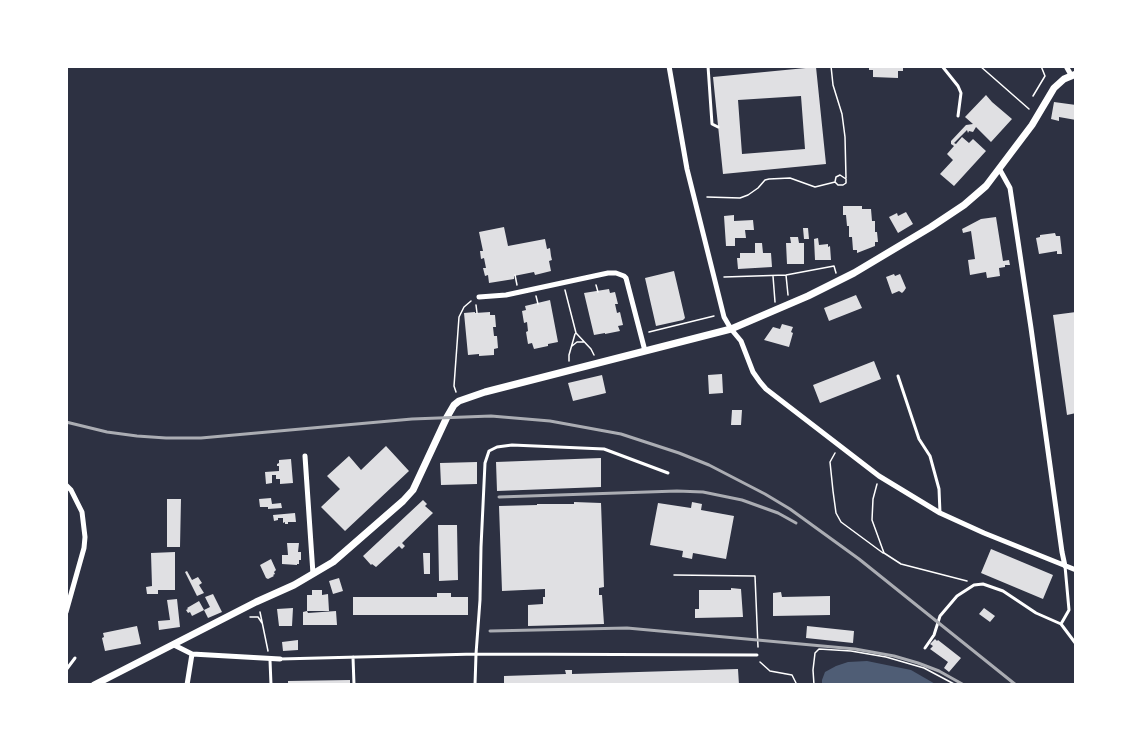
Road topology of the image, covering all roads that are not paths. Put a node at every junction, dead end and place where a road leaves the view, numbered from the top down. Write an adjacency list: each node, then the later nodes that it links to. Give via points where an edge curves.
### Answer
1 (669, 66): 10 (street, via 687,169 724,317)
2 (708, 66): 7 (lane, via 712,124)
3 (942, 66): 6 (lane, via 961,93)
4 (1066, 66): 5 (street)
5 (1074, 74): 8 (street, via 1050,92)
6 (958, 116)
7 (718, 127)
8 (1000, 170): 10 (street, via 964,205 884,256 808,296); 17 (street, via 1010,188)
9 (479, 297): 11 (street, via 616,273 624,276 628,284)
10 (731, 329): 11 (street); 16 (street, via 766,389 879,477)
11 (645, 351): 19 (street, via 459,401 447,417 410,494 333,562)
12 (898, 376): 16 (lane, via 930,456 939,489)
13 (305, 456): 19 (street)
14 (668, 472): 26 (lane, via 604,449 512,445 489,451 485,463)
15 (66, 485): 20 (street, via 82,512 85,537)
16 (940, 513): 17 (street)
17 (1065, 566): 18 (street); 21 (lane, via 1069,610)
18 (1076, 570)
19 (313, 574): 23 (street)
20 (66, 612)
21 (1061, 624): 22 (lane); 24 (lane, via 1003,591 974,585 957,596 940,616)
22 (1076, 644)
23 (174, 645): 25 (street); 33 (street)
24 (925, 648)
25 (192, 654): 31 (street); 34 (street)
26 (476, 654): 27 (lane); 28 (lane); 37 (lane)
27 (758, 655)
28 (353, 657): 30 (lane); 36 (lane)
29 (75, 658): 32 (lane)
30 (280, 659): 31 (street)
31 (270, 660): 35 (lane)
32 (66, 670)
33 (94, 685)
34 (187, 685)
35 (271, 685)
36 (354, 685)
37 (476, 685)

